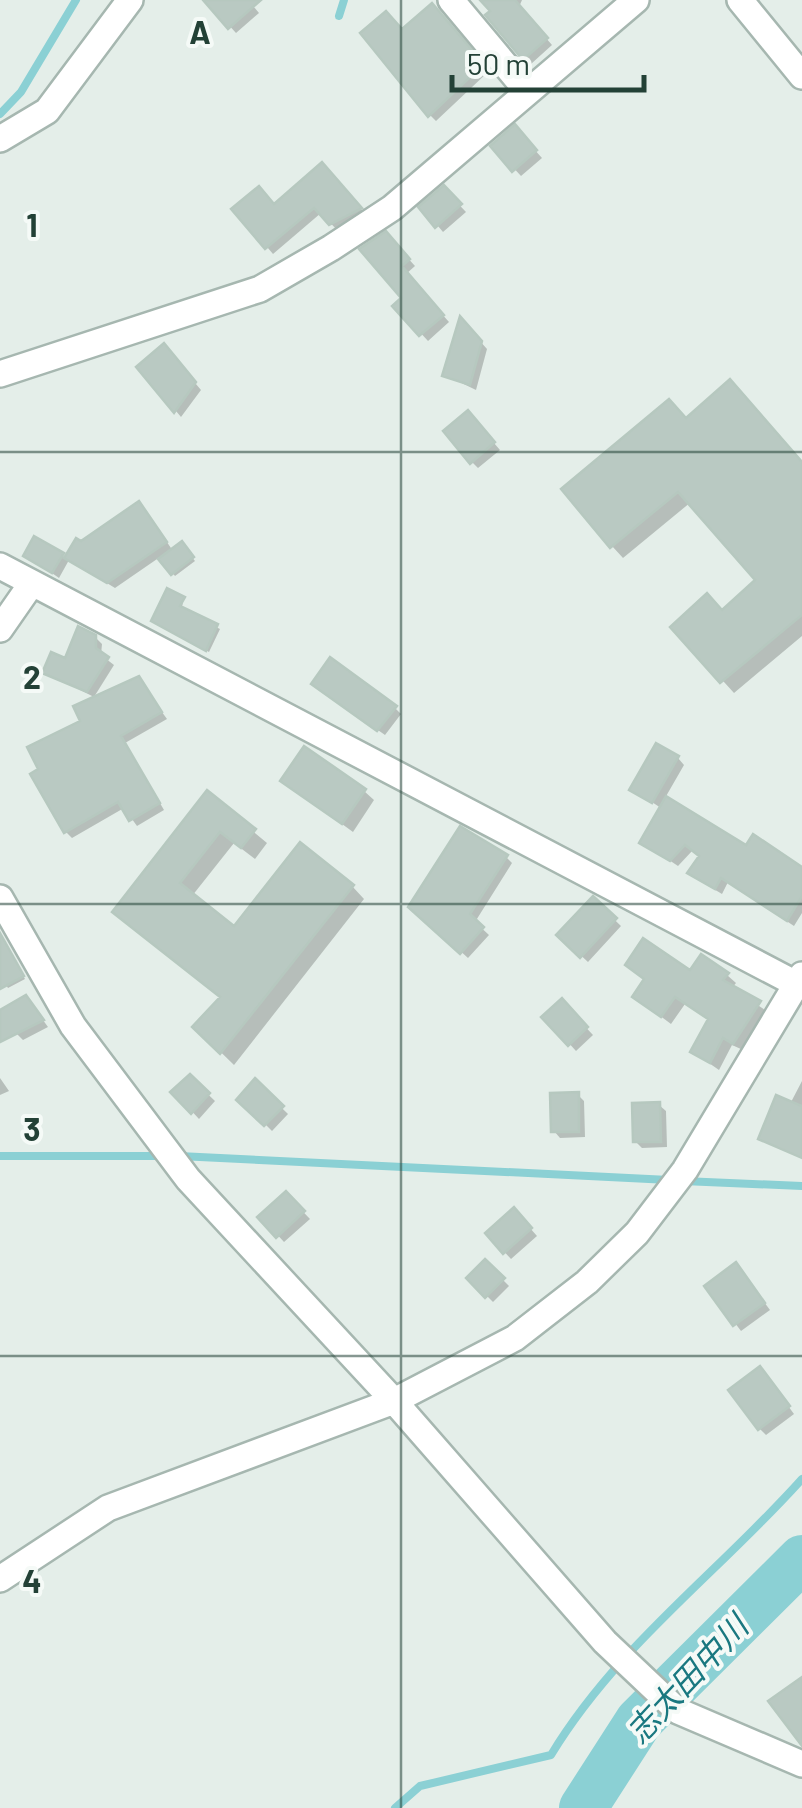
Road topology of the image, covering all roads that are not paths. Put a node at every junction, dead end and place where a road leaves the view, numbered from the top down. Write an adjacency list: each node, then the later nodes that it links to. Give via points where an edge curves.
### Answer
1 (130, 0): 7 (street, via 48,110)
2 (452, 0): 6 (street)
3 (636, 0): 6 (street)
4 (740, 0): 5 (street)
5 (802, 76)
6 (528, 92): 8 (street, via 392,208 260,289)
7 (0, 140)
8 (0, 374)
9 (0, 566): 10 (street)
10 (32, 583): 11 (street); 13 (street)
11 (0, 629)
12 (0, 898): 14 (street, via 73,1026 188,1179)
13 (800, 982): 14 (street, via 685,1170 637,1233 515,1338)
14 (394, 1402): 15 (street, via 108,1508); 16 (street, via 678,1711)
15 (0, 1579)
16 (802, 1764)

